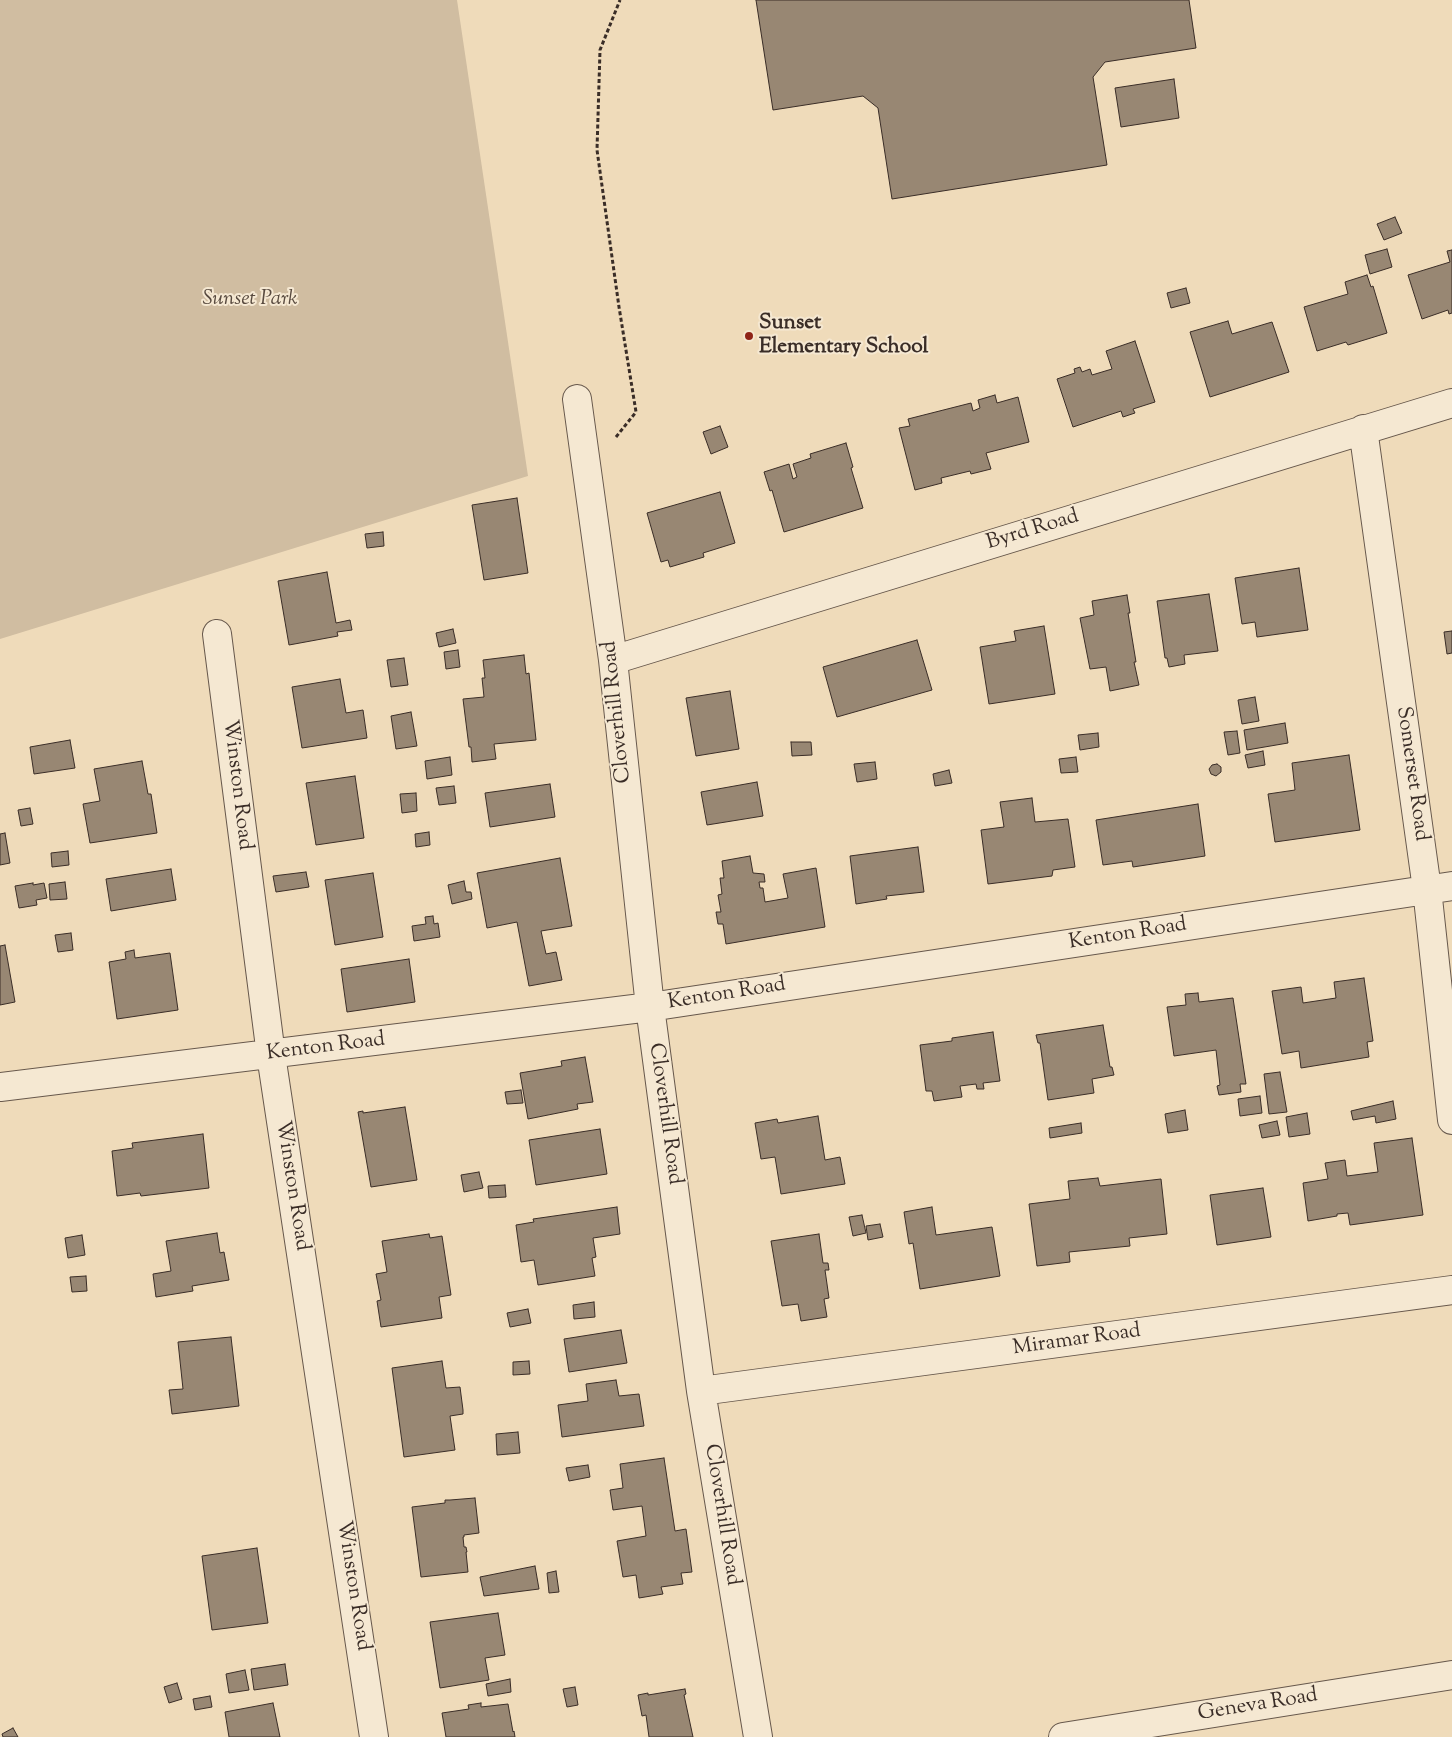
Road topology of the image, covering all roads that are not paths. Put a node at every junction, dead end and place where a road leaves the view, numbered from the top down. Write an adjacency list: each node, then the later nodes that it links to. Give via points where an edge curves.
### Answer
1 (577, 399): 5 (street, Cloverhill Road)
2 (1452, 403): 3 (street, Byrd Road)
3 (1363, 429): 5 (street, Byrd Road); 6 (street, Somerset Road)
4 (217, 634): 8 (street, Winston Road)
5 (613, 660): 7 (street, Cloverhill Road)
6 (1440, 888): 7 (street, Kenton Road); 10 (street, Somerset Road)
7 (650, 1007): 8 (street, Kenton Road); 12 (street, Cloverhill Road)
8 (271, 1055): 9 (street, Kenton Road); 14 (street, Winston Road)
9 (0, 1087)
10 (1452, 1120)
11 (1452, 1290): 12 (street, Miramar Road)
12 (701, 1391): 15 (street, Cloverhill Road)
13 (1452, 1675): 16 (street, Geneva Road)
14 (374, 1737)
15 (758, 1737)
16 (1063, 1737)

